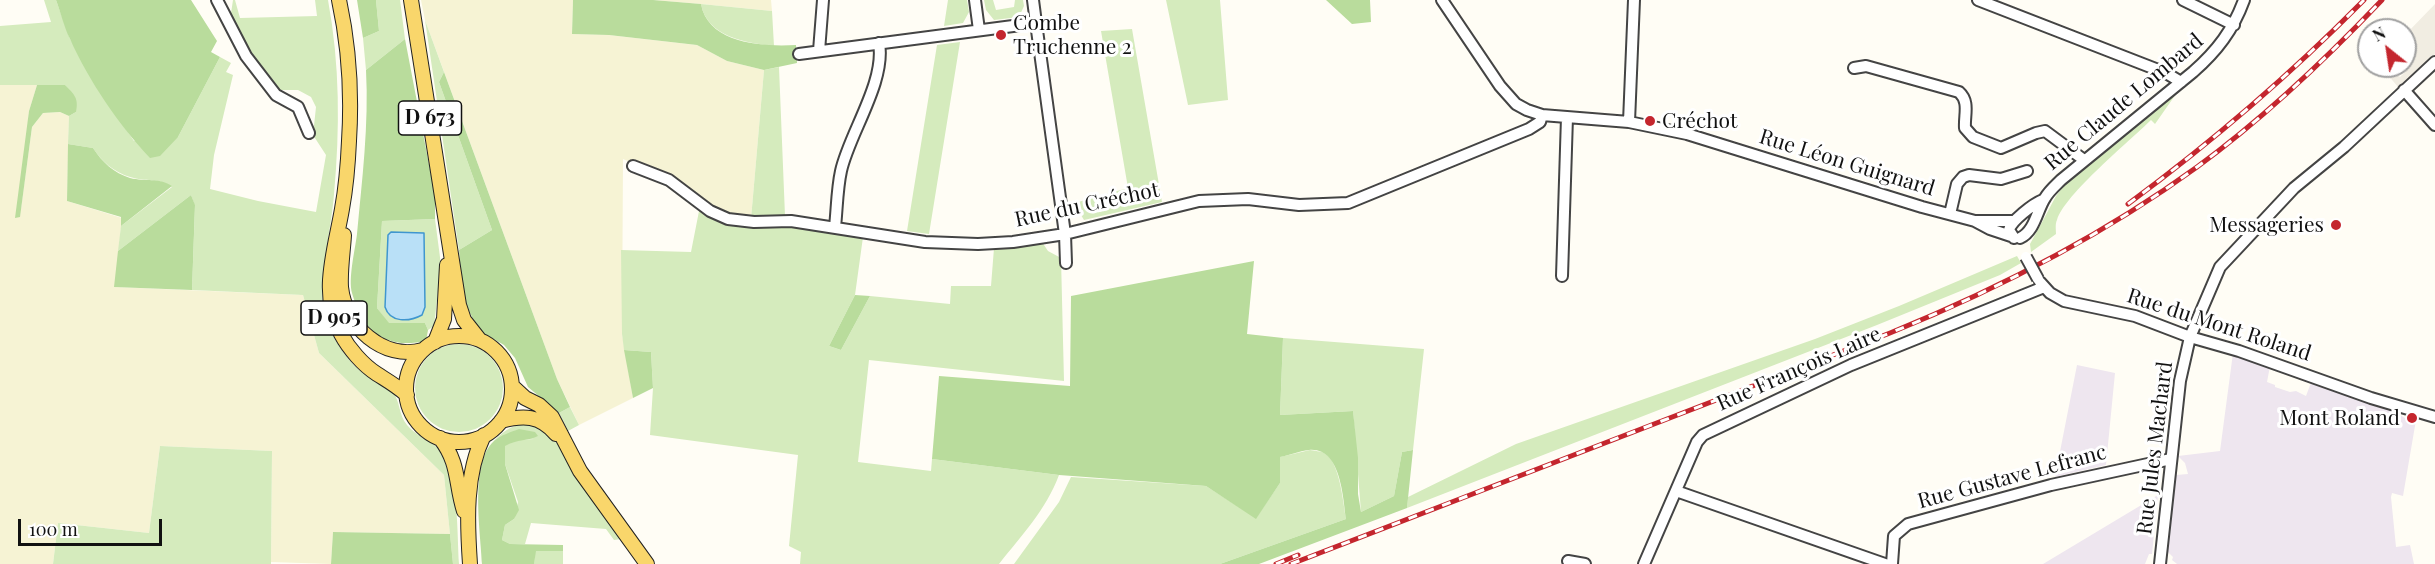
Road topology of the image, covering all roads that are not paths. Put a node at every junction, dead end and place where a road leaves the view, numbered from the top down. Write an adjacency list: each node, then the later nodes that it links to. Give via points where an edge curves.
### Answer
1 (217, 0): 26 (street, via 246,56 276,95 298,107)
2 (339, 0): 31 (main road, D 905, via 350,104)
3 (411, 0): 38 (main road, D 673)
4 (823, 0): 16 (street)
5 (975, 0): 14 (street)
6 (1033, 0): 12 (street)
7 (1442, 0): 22 (street, Rue Léon Guignard, via 1508,95 1527,110)
8 (1634, 0): 24 (street)
9 (1978, 0): 20 (street)
10 (2183, 0): 13 (street)
11 (2244, 0): 13 (street, Rue Claude Lombard)
12 (1036, 22): 14 (street); 36 (street)
13 (2234, 25): 20 (street, Rue Claude Lombard, via 2214,53)
14 (979, 30): 15 (street)
15 (879, 43): 16 (street); 35 (street, via 880,59 868,102 841,171)
16 (819, 51): 17 (street)
17 (799, 54)
18 (2435, 62): 21 (street, Rue Jules Machard)
19 (1854, 68): 27 (street, via 1866,66 1959,92 1965,103 1965,128 1981,141 2004,148 2044,131)
20 (2181, 82): 27 (street, Rue Claude Lombard)
21 (2404, 90): 25 (street); 42 (street, Rue Jules Machard, via 2294,188 2220,267)
22 (1542, 115): 23 (street, Rue Léon Guignard); 36 (street, Rue du Créchot, via 1540,122 1529,129 1355,201 1299,205 1248,199 1199,201)
23 (1568, 117): 24 (street, Rue Léon Guignard); 40 (street)
24 (1629, 122): 32 (street, Rue Léon Guignard, via 1687,134)
25 (2435, 124)
26 (309, 133)
27 (2084, 159): 30 (street, Rue Claude Lombard)
28 (633, 166): 35 (street, Rue du Créchot, via 669,180 710,211 728,219)
29 (2027, 171): 32 (street, via 2001,179 1963,177 1957,184)
30 (2043, 200): 34 (street, Rue Claude Lombard); 37 (street, Rue Claude Lombard, via 2041,210)
31 (342, 211): 45 (main road, D 905, via 345,227 341,289 351,316 366,336 384,348); 47 (main road, D 905, via 330,281 335,321 364,363)
32 (1950, 214): 33 (street, Rue Léon Guignard)
33 (1975, 221): 34 (street, Rue Léon Guignard); 37 (street, Rue Léon Guignard, via 1990,229)
34 (2015, 221): 37 (street, via 2009,228); 37 (street, via 2025,223)
35 (835, 227): 36 (street, Rue du Créchot, via 925,242 978,244)
36 (1065, 234): 39 (street)
37 (2019, 235): 41 (street, bridge)
38 (448, 236): 43 (main road, D 673, via 461,313); 44 (main road, D 673, via 444,319)
39 (1066, 263)
40 (1562, 276)
41 (2041, 283): 42 (street, Rue du Mont Roland, via 2064,300 2135,316); 54 (street, Rue François Laire, via 1851,365 1703,435)
42 (2190, 337): 48 (street, Rue du Mont Roland); 53 (street, Rue Jules Machard)
43 (479, 339): 44 (main road, via 457,336); 46 (main road, via 505,361)
44 (435, 342): 45 (main road)
45 (423, 350): 47 (main road, via 408,374)
46 (512, 386): 49 (main road, via 511,401); 52 (main road, via 552,417)
47 (407, 395): 51 (main road, via 414,417)
48 (2435, 417)
49 (501, 421): 50 (main road); 52 (main road, via 526,417 540,420)
50 (484, 435): 51 (main road, via 458,441); 55 (main road, via 473,465)
51 (440, 438): 55 (main road, via 456,465)
52 (567, 447): 58 (main road)
53 (2171, 459): 62 (street, Rue Gustave Lefranc, via 2051,485 1908,524 1894,536); 63 (street, Rue Jules Machard)
54 (1676, 491): 60 (street, Rue François Laire); 61 (street)
55 (467, 520): 57 (main road)
56 (1568, 561): 59 (street)
57 (470, 564)
58 (647, 564)
59 (1585, 564)
60 (1644, 564)
61 (1884, 564)
62 (1892, 564)
63 (2160, 564)

